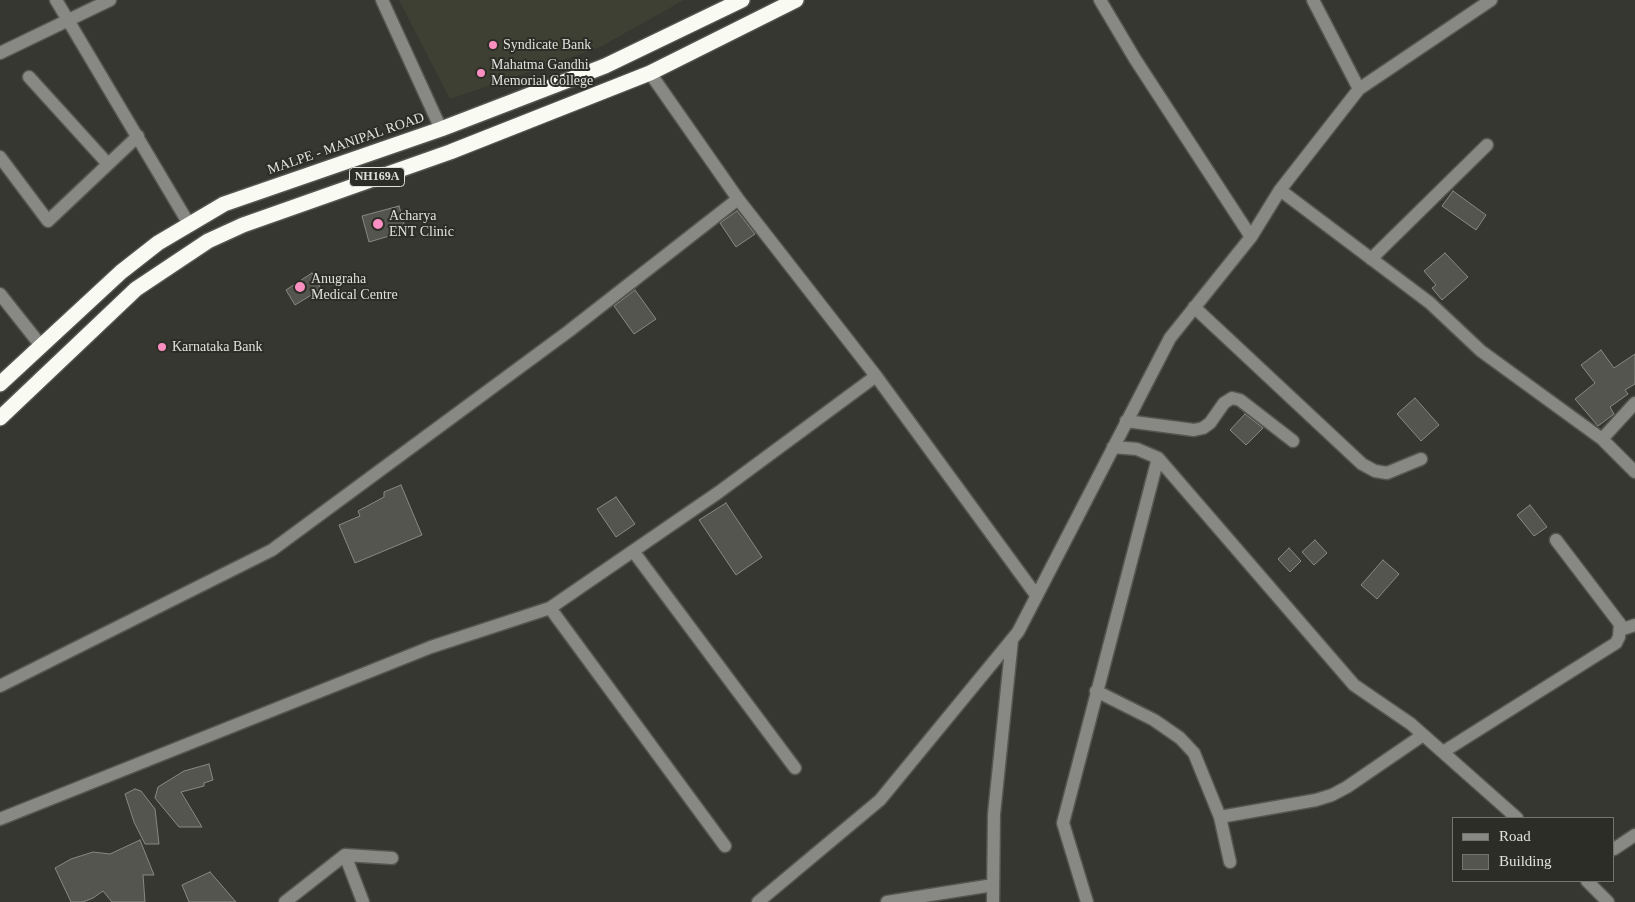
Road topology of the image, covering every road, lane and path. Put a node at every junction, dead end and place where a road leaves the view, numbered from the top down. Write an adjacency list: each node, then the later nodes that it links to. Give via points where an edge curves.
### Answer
1 (56, 0): 9 (street)
2 (110, 0): 9 (street)
3 (382, 0): 14 (street)
4 (742, 0): 14 (highway, MALPE - MANIPAL ROAD / NH169A, via 605,66)
5 (796, 0): 11 (highway, NH169A)
6 (1100, 0): 22 (street, via 1135,60)
7 (1313, 0): 13 (street)
8 (1491, 0): 13 (street)
9 (66, 21): 10 (street); 15 (street)
10 (0, 53)
11 (650, 74): 20 (street); 31 (highway, NH169A, via 450,152 252,222 208,242 136,289)
12 (29, 77): 18 (street)
13 (1359, 89): 19 (street)
14 (441, 129): 21 (highway, MALPE - MANIPAL ROAD / NH169A, via 224,204)
15 (138, 136): 18 (street); 21 (street)
16 (1487, 145): 23 (street)
17 (0, 157): 18 (street, via 48,222)
18 (108, 164)
19 (1280, 190): 22 (street); 23 (street)
20 (738, 199): 27 (street); 47 (street, via 569,332 272,550)
21 (189, 224): 26 (highway, MALPE - MANIPAL ROAD / NH169A, via 121,272)
22 (1251, 237): 25 (street)
23 (1371, 259): 34 (street, via 1430,303 1481,351)
24 (0, 294): 26 (street)
25 (1194, 307): 33 (street, via 1170,338); 38 (street, via 1362,464 1387,473)
26 (42, 347): 28 (highway, MALPE - MANIPAL ROAD / NH169A)
27 (876, 376): 41 (street); 42 (street)
28 (0, 384)
29 (0, 390): 31 (highway)
30 (1635, 403): 34 (street)
31 (14, 406): 32 (highway, NH169A)
32 (0, 418)
33 (1126, 421): 35 (street, via 1194,430 1210,423 1224,403 1232,398 1240,400); 36 (street)
34 (1602, 439): 39 (street)
35 (1292, 441)
36 (1113, 448): 37 (street, via 1137,449); 42 (street)
37 (1158, 458): 48 (street); 49 (street, via 1354,684)
38 (1421, 459)
39 (1635, 472)
40 (1556, 540): 45 (street, via 1620,624)
41 (633, 551): 43 (street); 51 (street)
42 (1036, 595): 46 (street)
43 (550, 608): 54 (street, via 431,647); 56 (street)
44 (1635, 625): 45 (street)
45 (1620, 630): 50 (street, via 1616,642)
46 (1012, 640): 62 (street, via 994,814); 63 (street, via 880,800)
47 (0, 686)
48 (1096, 691): 52 (street, via 1154,720 1180,738 1194,753); 70 (street, via 1063,823)
49 (1423, 735): 50 (street); 52 (street, via 1332,795)
50 (1443, 752): 53 (street)
51 (795, 768)
52 (1220, 817): 60 (street)
53 (1516, 817)
54 (0, 819)
55 (1635, 836): 57 (street)
56 (725, 846)
57 (1615, 848)
58 (345, 855): 59 (street); 64 (street); 65 (street)
59 (392, 858)
60 (1230, 862)
61 (1587, 882): 71 (street)
62 (993, 885): 68 (street); 69 (street)
63 (771, 891): 66 (street); 67 (street)
64 (285, 902)
65 (363, 902)
66 (758, 902)
67 (779, 902)
68 (887, 902)
69 (993, 902)
70 (1087, 902)
71 (1608, 902)

